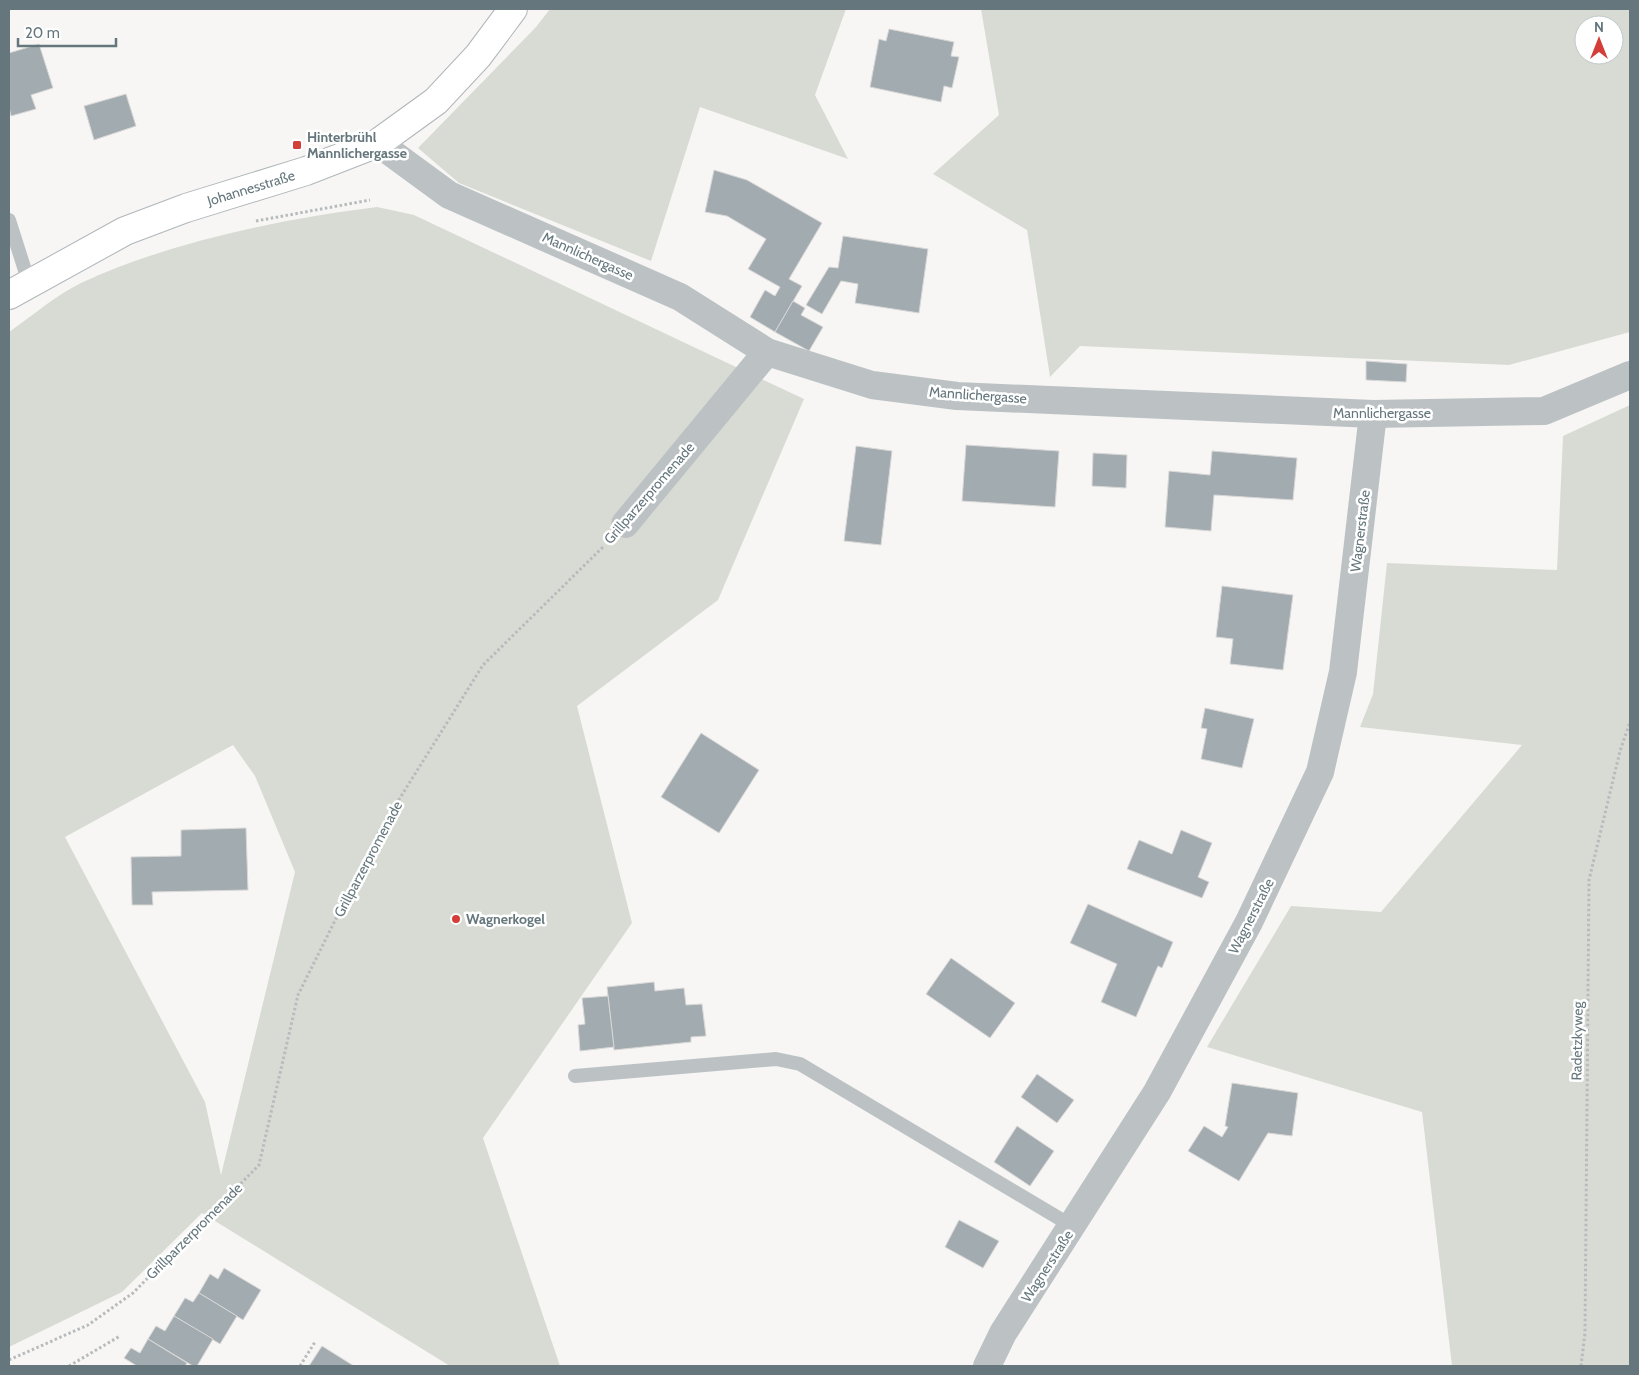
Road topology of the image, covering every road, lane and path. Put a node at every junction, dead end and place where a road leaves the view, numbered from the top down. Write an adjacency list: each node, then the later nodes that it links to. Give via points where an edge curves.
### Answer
1 (513, 9): 2 (main road, Johannesstraße, via 478,56 436,101)
2 (378, 143): 6 (main road, Johannesstraße, via 306,172 186,208 125,231); 7 (street, Mannlichergasse, via 449,195 680,297)
3 (370, 200): 5 (path)
4 (9, 220): 6 (lane)
5 (250, 222)
6 (19, 289)
7 (766, 352): 9 (street, Mannlichergasse, via 872,385 957,396); 10 (street, Grillparzerpromenade)
8 (1630, 375): 9 (street, Mannlichergasse, via 1544,411)
9 (1373, 414): 13 (street, Wagnerstraße, via 1343,672 1320,772 1249,922 1157,1092)
10 (625, 524): 16 (path, Grillparzerpromenade, via 483,665 380,830 298,995 259,1165 133,1293 88,1325)
11 (1630, 722): 20 (path, Radetzkyweg, via 1620,750 1589,880 1585,1333)
12 (576, 1076): 13 (lane, via 776,1059 800,1064)
13 (1072, 1226): 19 (street, Wagnerstraße, via 1003,1333)
14 (120, 1336): 17 (path)
15 (315, 1342): 18 (path)
16 (9, 1360)
17 (69, 1366)
18 (300, 1366)
19 (987, 1366)
20 (1581, 1366)

